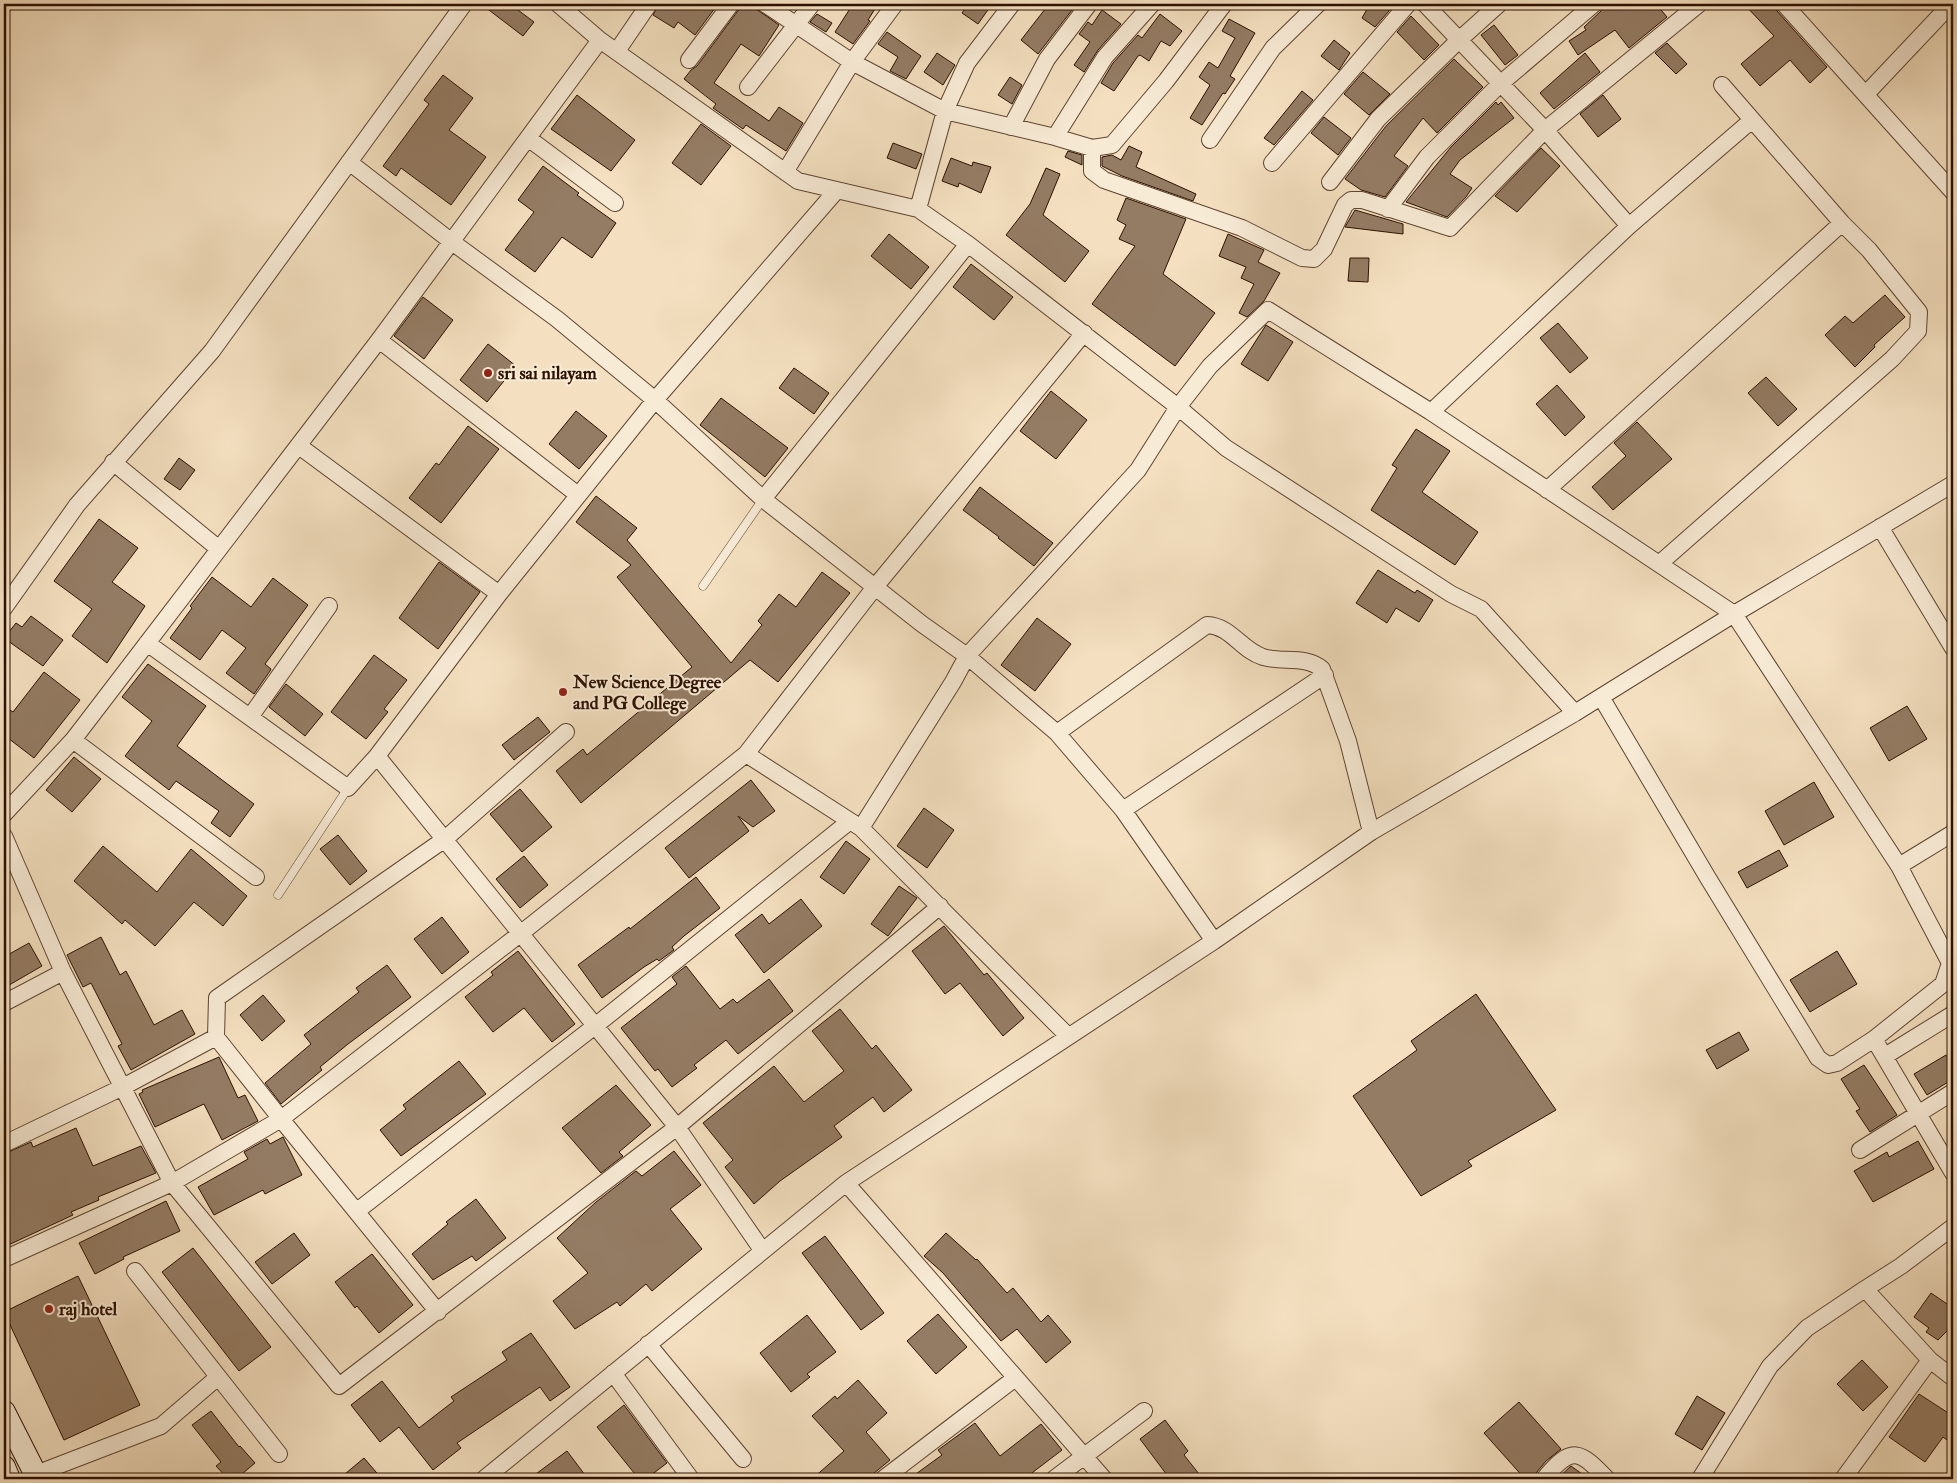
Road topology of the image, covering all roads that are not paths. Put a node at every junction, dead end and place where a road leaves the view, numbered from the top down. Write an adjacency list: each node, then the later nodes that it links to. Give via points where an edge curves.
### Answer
1 (464, 4): 38 (street)
2 (558, 4): 21 (street)
3 (649, 4): 23 (street)
4 (731, 4): 24 (street)
5 (765, 4): 20 (street)
6 (812, 4): 20 (street)
7 (895, 4): 25 (street)
8 (1012, 4): 30 (street, via 967,63)
9 (1089, 4): 32 (street, via 1047,59)
10 (1152, 4): 35 (street, via 1105,57)
11 (1224, 4): 37 (street, via 1112,145)
12 (1318, 4): 36 (street, via 1273,48)
13 (1408, 4): 39 (street)
14 (1425, 4): 22 (street)
15 (1499, 4): 22 (street)
16 (1594, 4): 26 (street)
17 (1699, 4): 33 (street)
18 (1784, 4): 29 (street)
19 (1951, 4): 29 (street)
20 (794, 25): 25 (street); 28 (street)
21 (600, 40): 23 (street); 34 (street)
22 (1458, 40): 26 (street); 41 (street, via 1378,119)
23 (617, 51): 40 (street)
24 (689, 60)
25 (852, 62): 30 (street); 40 (street)
26 (1500, 84): 33 (street); 46 (street, via 1427,157)
27 (1722, 85): 31 (street)
28 (748, 87)
29 (1866, 94): 43 (street)
30 (945, 112): 32 (street); 45 (street)
31 (1752, 120): 47 (street); 48 (street)
32 (1011, 126): 35 (street)
33 (1545, 130): 46 (street, via 1450,228); 48 (street)
34 (528, 138): 44 (street); 49 (street)
35 (1056, 138): 37 (street)
36 (1210, 140)
37 (1092, 148): 46 (street, via 1092,171 1104,180 1242,228 1302,258 1314,258 1324,249 1347,201 1362,200)
38 (349, 162): 49 (street); 57 (street, via 212,351)
39 (1272, 163)
40 (785, 172): 42 (street, via 798,181)
41 (1330, 182)
42 (837, 190): 45 (street); 53 (street)
43 (1953, 192)
44 (615, 204)
45 (918, 209): 50 (street)
46 (1388, 209)
47 (1842, 223): 59 (street); 64 (street, via 1909,296 1919,312 1918,331 1892,360)
48 (1629, 226): 55 (street)
49 (452, 242): 52 (street); 53 (street, via 557,319)
50 (968, 244): 51 (street); 61 (street)
51 (1084, 333): 54 (street); 66 (street)
52 (379, 340): 56 (street); 60 (street)
53 (655, 400): 60 (street); 61 (street)
54 (1178, 407): 55 (street, via 1210,366 1268,310); 73 (street, via 1138,470); 76 (street, via 1226,448 1451,594 1481,609)
55 (1431, 412): 59 (street)
56 (299, 446): 63 (street); 67 (street)
57 (113, 462): 63 (street); 69 (street, via 77,505)
58 (1953, 484): 62 (street)
59 (1548, 490): 64 (street)
60 (578, 495): 67 (street)
61 (763, 498): 65 (lane); 66 (street)
62 (1880, 527): 70 (street); 72 (street)
63 (219, 549): 71 (street)
64 (1659, 564): 70 (street)
65 (702, 586)
66 (875, 587): 73 (street); 81 (street)
67 (499, 594): 82 (street)
68 (329, 606): 77 (street)
69 (4, 608)
70 (1734, 614): 75 (street); 91 (street)
71 (147, 644): 77 (street); 80 (street)
72 (1953, 648)
73 (967, 656): 79 (street); 86 (street, via 954,682)
74 (1324, 675): 79 (street, via 1316,663 1264,658 1224,629 1207,625); 84 (street); 87 (street, via 1348,742)
75 (1601, 697): 76 (street); 103 (street, via 1818,1058 1828,1065 1837,1063)
76 (1575, 713): 87 (street)
77 (250, 718): 83 (street)
78 (566, 732): 90 (street)
79 (1057, 734): 84 (street)
80 (73, 740): 85 (street); 92 (street)
81 (746, 754): 86 (street); 95 (street)
82 (377, 756): 83 (street); 90 (street)
83 (348, 788): 93 (lane)
84 (1123, 810): 96 (street)
85 (4, 814)
86 (856, 825): 94 (street); 100 (street)
87 (1371, 832): 96 (street)
88 (1953, 833): 91 (street)
89 (4, 836): 97 (street)
90 (444, 840): 95 (street); 102 (street, via 217,998)
91 (1899, 866): 103 (street, via 1950,963 1943,984)
92 (256, 877)
93 (278, 895)
94 (940, 906): 101 (street); 109 (street)
95 (520, 934): 100 (street); 108 (street)
96 (1214, 941): 101 (street)
97 (63, 972): 98 (street); 105 (street)
98 (4, 1003)
99 (1953, 1014): 104 (street)
100 (595, 1026): 109 (street); 115 (street)
101 (1068, 1036): 114 (street)
102 (216, 1037): 105 (street); 108 (street)
103 (1874, 1039): 104 (street)
104 (1885, 1056): 107 (street)
105 (123, 1087): 110 (street); 113 (street)
106 (1953, 1092): 107 (street)
107 (1919, 1114): 111 (street); 112 (street)
108 (281, 1119): 113 (street); 115 (street)
109 (677, 1127): 117 (street); 121 (street)
110 (4, 1144)
111 (1860, 1150)
112 (1953, 1173)
113 (172, 1183): 118 (street); 121 (street, via 339,1386)
114 (846, 1183): 117 (street); 127 (street)
115 (357, 1211): 121 (street)
116 (1953, 1227): 120 (street, via 1902,1266)
117 (762, 1250): 122 (street)
118 (4, 1259)
119 (134, 1272): 125 (street)
120 (1865, 1289): 123 (street); 143 (street, via 1807,1328 1770,1366)
121 (438, 1312)
122 (648, 1344): 124 (street); 132 (street)
123 (1930, 1360): 126 (street); 144 (street)
124 (613, 1373): 136 (street); 137 (street)
125 (218, 1377): 130 (street); 134 (street, via 161,1426)
126 (1953, 1378)
127 (1014, 1379): 131 (street); 138 (street)
128 (1144, 1411): 131 (street)
129 (4, 1412): 134 (main road)
130 (279, 1454)
131 (1085, 1456): 139 (street); 140 (street)
132 (743, 1459)
133 (4, 1467): 135 (main road)
134 (37, 1477)
135 (9, 1479)
136 (484, 1479)
137 (691, 1479)
138 (883, 1479)
139 (1054, 1479)
140 (1104, 1479)
141 (1544, 1479): 142 (street, via 1568,1456 1579,1454)
142 (1607, 1479)
143 (1700, 1479)
144 (1843, 1479)

